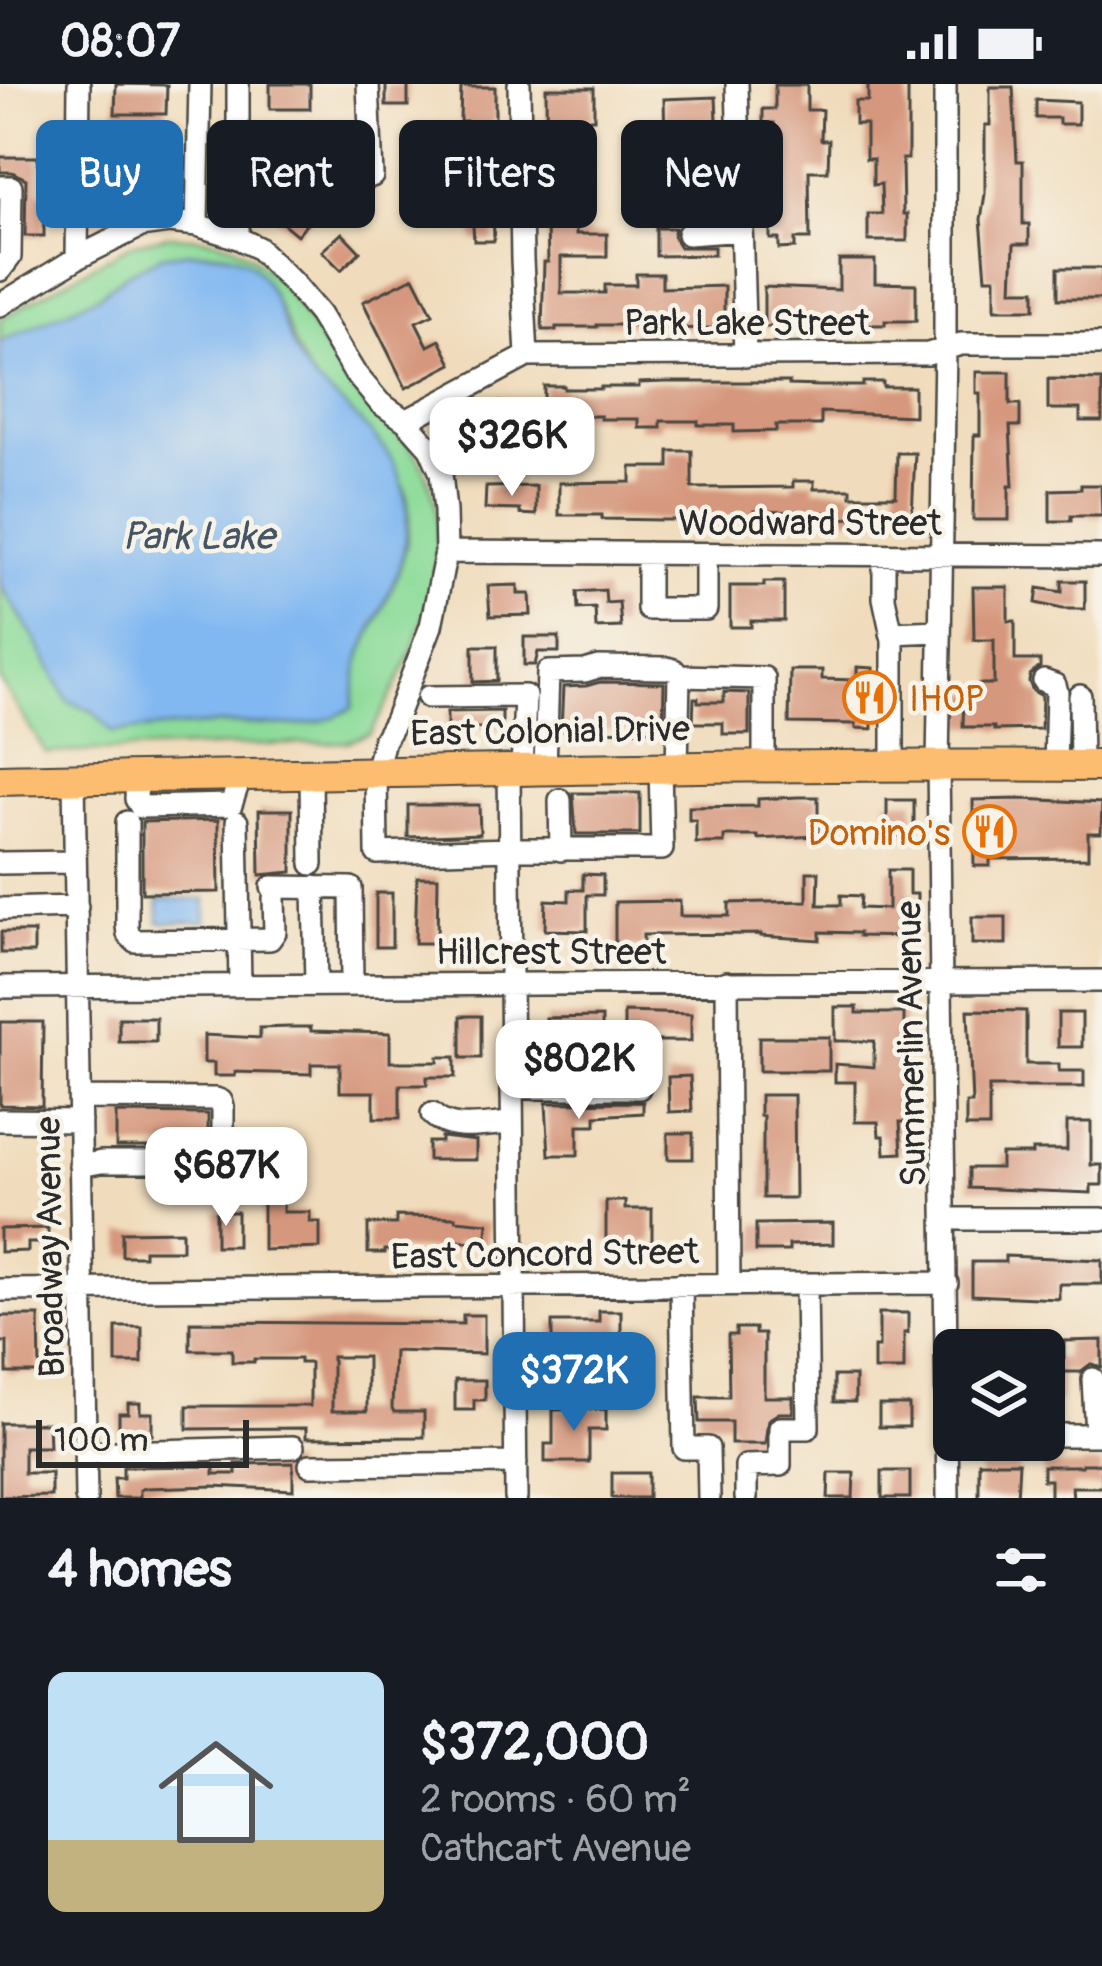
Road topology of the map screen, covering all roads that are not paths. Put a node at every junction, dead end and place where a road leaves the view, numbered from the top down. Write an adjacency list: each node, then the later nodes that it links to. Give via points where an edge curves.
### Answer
1 (79, 84): 15 (street)
2 (200, 84): 11 (street)
3 (238, 84): 14 (street)
4 (368, 84): 8 (street)
5 (519, 84): 20 (street)
6 (737, 84): 9 (street)
7 (944, 84): 19 (street, Summerlin Avenue)
8 (370, 120)
9 (735, 120)
10 (0, 187): 16 (street, via 10,187 10,257)
11 (197, 225): 14 (street); 15 (street, via 141,226)
12 (732, 231): 13 (street); 21 (street)
13 (688, 234)
14 (238, 238): 22 (street, via 292,282 354,372)
15 (77, 258): 17 (street)
16 (0, 270)
17 (0, 305)
18 (1102, 344): 19 (street, Park Lake Street)
19 (945, 349): 21 (street, Park Lake Street); 27 (street, Summerlin Avenue)
20 (527, 356): 21 (street, Park Lake Street); 22 (street, Park Lake Street)
21 (745, 356)
22 (406, 421): 23 (street, via 441,473)
23 (446, 552): 24 (street, Woodward Street); 41 (street, via 431,626)
24 (647, 553): 25 (street, Woodward Street); 25 (street, via 647,609 706,609)
25 (706, 554): 26 (street, Woodward Street)
26 (884, 556): 27 (street, Woodward Street); 30 (street)
27 (941, 556): 28 (street, Woodward Street); 29 (street, Summerlin Avenue)
28 (1102, 556)
29 (939, 631): 30 (street); 36 (street, Summerlin Avenue)
30 (891, 633): 35 (street)
31 (679, 676): 37 (street, via 764,678); 39 (street); 40 (street, via 667,668 548,671)
32 (1044, 681): 38 (street, via 1058,692)
33 (1080, 696): 38 (street)
34 (428, 697): 40 (street, via 525,696)
35 (892, 765): 36 (highway, East Colonial Drive); 37 (highway, East Colonial Drive)
36 (938, 765): 38 (highway, East Colonial Drive); 58 (street, Summerlin Avenue)
37 (764, 766): 39 (highway, East Colonial Drive)
38 (1079, 766)
39 (669, 767): 40 (highway, East Colonial Drive); 49 (street, via 662,849)
40 (526, 769): 41 (highway, East Colonial Drive); 48 (street)
41 (376, 771): 42 (highway, East Colonial Drive); 48 (street, via 376,853)
42 (311, 773): 43 (highway, East Colonial Drive); 52 (street)
43 (74, 779): 44 (highway, East Colonial Drive); 50 (street, Broadway Avenue)
44 (0, 780)
45 (560, 800): 49 (street)
46 (127, 822): 56 (street, via 131,938)
47 (237, 822): 56 (street)
48 (510, 849): 49 (street); 63 (street)
49 (561, 850)
50 (76, 862): 51 (street); 54 (street, Broadway Avenue)
51 (0, 863)
52 (312, 864)
53 (314, 887): 56 (street, via 273,893 274,936); 57 (street); 62 (street, via 352,891)
54 (76, 908): 55 (street); 64 (street, Broadway Avenue)
55 (0, 909)
56 (240, 940): 61 (street)
57 (316, 975): 61 (street, Hillcrest Street); 62 (street, Hillcrest Street)
58 (942, 980): 59 (street, Hillcrest Street); 60 (street, Hillcrest Street); 73 (street, Summerlin Avenue)
59 (1102, 980)
60 (727, 982): 63 (street, Hillcrest Street); 77 (street)
61 (240, 985): 64 (street, Hillcrest Street)
62 (352, 985): 63 (street, Hillcrest Street)
63 (510, 985): 66 (street)
64 (78, 986): 65 (street, Hillcrest Street); 68 (street, Broadway Avenue)
65 (0, 987)
66 (511, 1088): 67 (street); 71 (street)
67 (639, 1088)
68 (80, 1110): 70 (street); 72 (street, Broadway Avenue); 72 (street, via 216,1099 223,1106 223,1156 216,1162)
69 (432, 1114): 71 (street, via 458,1126)
70 (0, 1120)
71 (512, 1123): 79 (street)
72 (80, 1166): 81 (street, Broadway Avenue)
73 (946, 1219): 74 (street); 75 (street, Summerlin Avenue)
74 (1102, 1219)
75 (947, 1283): 78 (street, East Concord Street); 82 (street, Summerlin Avenue)
76 (681, 1284): 77 (street, East Concord Street); 79 (street, East Concord Street); 93 (street, via 684,1448 708,1448)
77 (729, 1284): 78 (street, East Concord Street)
78 (806, 1284): 94 (street, via 808,1428 780,1428 780,1466 746,1466)
79 (514, 1286): 81 (street, East Concord Street); 89 (street)
80 (0, 1290): 81 (street, East Concord Street)
81 (82, 1290): 87 (street, Broadway Avenue)
82 (948, 1329)
83 (1093, 1379): 84 (street)
84 (1099, 1435): 85 (street)
85 (1065, 1436)
86 (293, 1447): 87 (street)
87 (85, 1453): 91 (street, Broadway Avenue)
88 (950, 1461): 95 (street, Summerlin Avenue)
89 (516, 1463): 90 (street); 92 (street)
90 (310, 1465)
91 (86, 1498)
92 (516, 1498)
93 (709, 1498)
94 (746, 1498)
95 (948, 1498)

